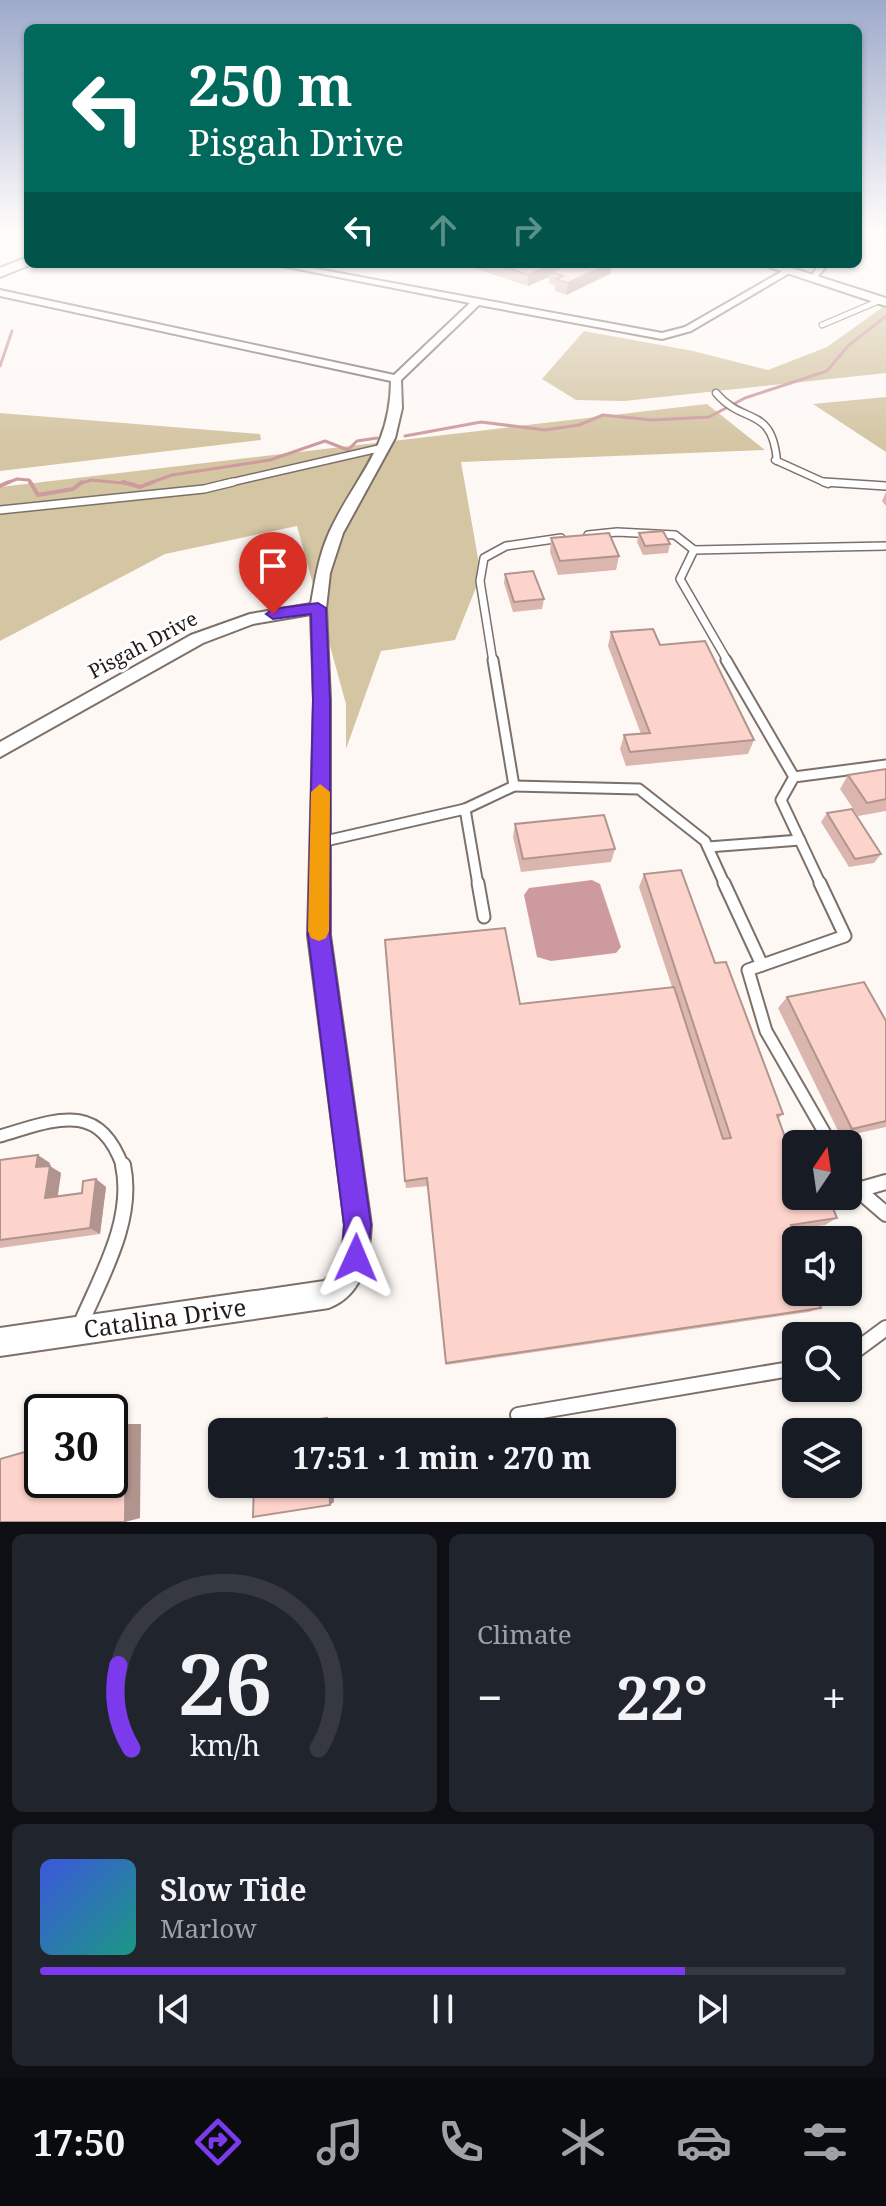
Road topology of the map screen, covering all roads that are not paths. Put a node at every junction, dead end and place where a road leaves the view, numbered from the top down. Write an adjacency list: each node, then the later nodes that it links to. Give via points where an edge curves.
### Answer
1 (42, 302): 7 (street)
2 (477, 302): 7 (street)
3 (484, 302): 4 (street, via 667,336)
4 (735, 302)
5 (879, 302): 6 (lane)
6 (822, 325)
7 (396, 379): 9 (street, via 396,408)
8 (716, 393): 10 (lane, via 759,419 773,435 776,461 830,485)
9 (385, 447): 11 (lane, via 204,489); 14 (street, via 336,533)
10 (886, 486)
11 (0, 510)
12 (886, 546): 13 (lane)
13 (694, 550): 17 (lane, via 680,579); 18 (lane, via 675,535 617,532 506,546 484,558 480,581)
14 (318, 608): 15 (street, Pisgah Drive, via 250,619 197,639); 21 (street)
15 (0, 750)
16 (886, 765): 17 (lane)
17 (794, 777): 20 (lane, via 781,800)
18 (514, 786): 19 (lane); 22 (lane, via 639,789)
19 (465, 809): 21 (lane); 23 (lane)
20 (800, 840): 22 (lane); 24 (lane, via 845,936)
21 (318, 843): 32 (street, Catalina Drive, via 322,977 358,1225 350,1275 329,1294)
22 (708, 847): 24 (lane)
23 (484, 917)
24 (762, 965): 25 (lane, via 748,970 766,1031)
25 (823, 1130)
26 (0, 1136): 32 (lane, via 86,1122 108,1132 124,1161 122,1212)
27 (886, 1182): 28 (lane)
28 (862, 1189)
29 (862, 1193): 30 (lane)
30 (886, 1214)
31 (886, 1328): 34 (lane)
32 (78, 1331): 33 (street, Catalina Drive)
33 (0, 1342)
34 (862, 1346)
35 (782, 1370): 36 (lane)
36 (518, 1415)

